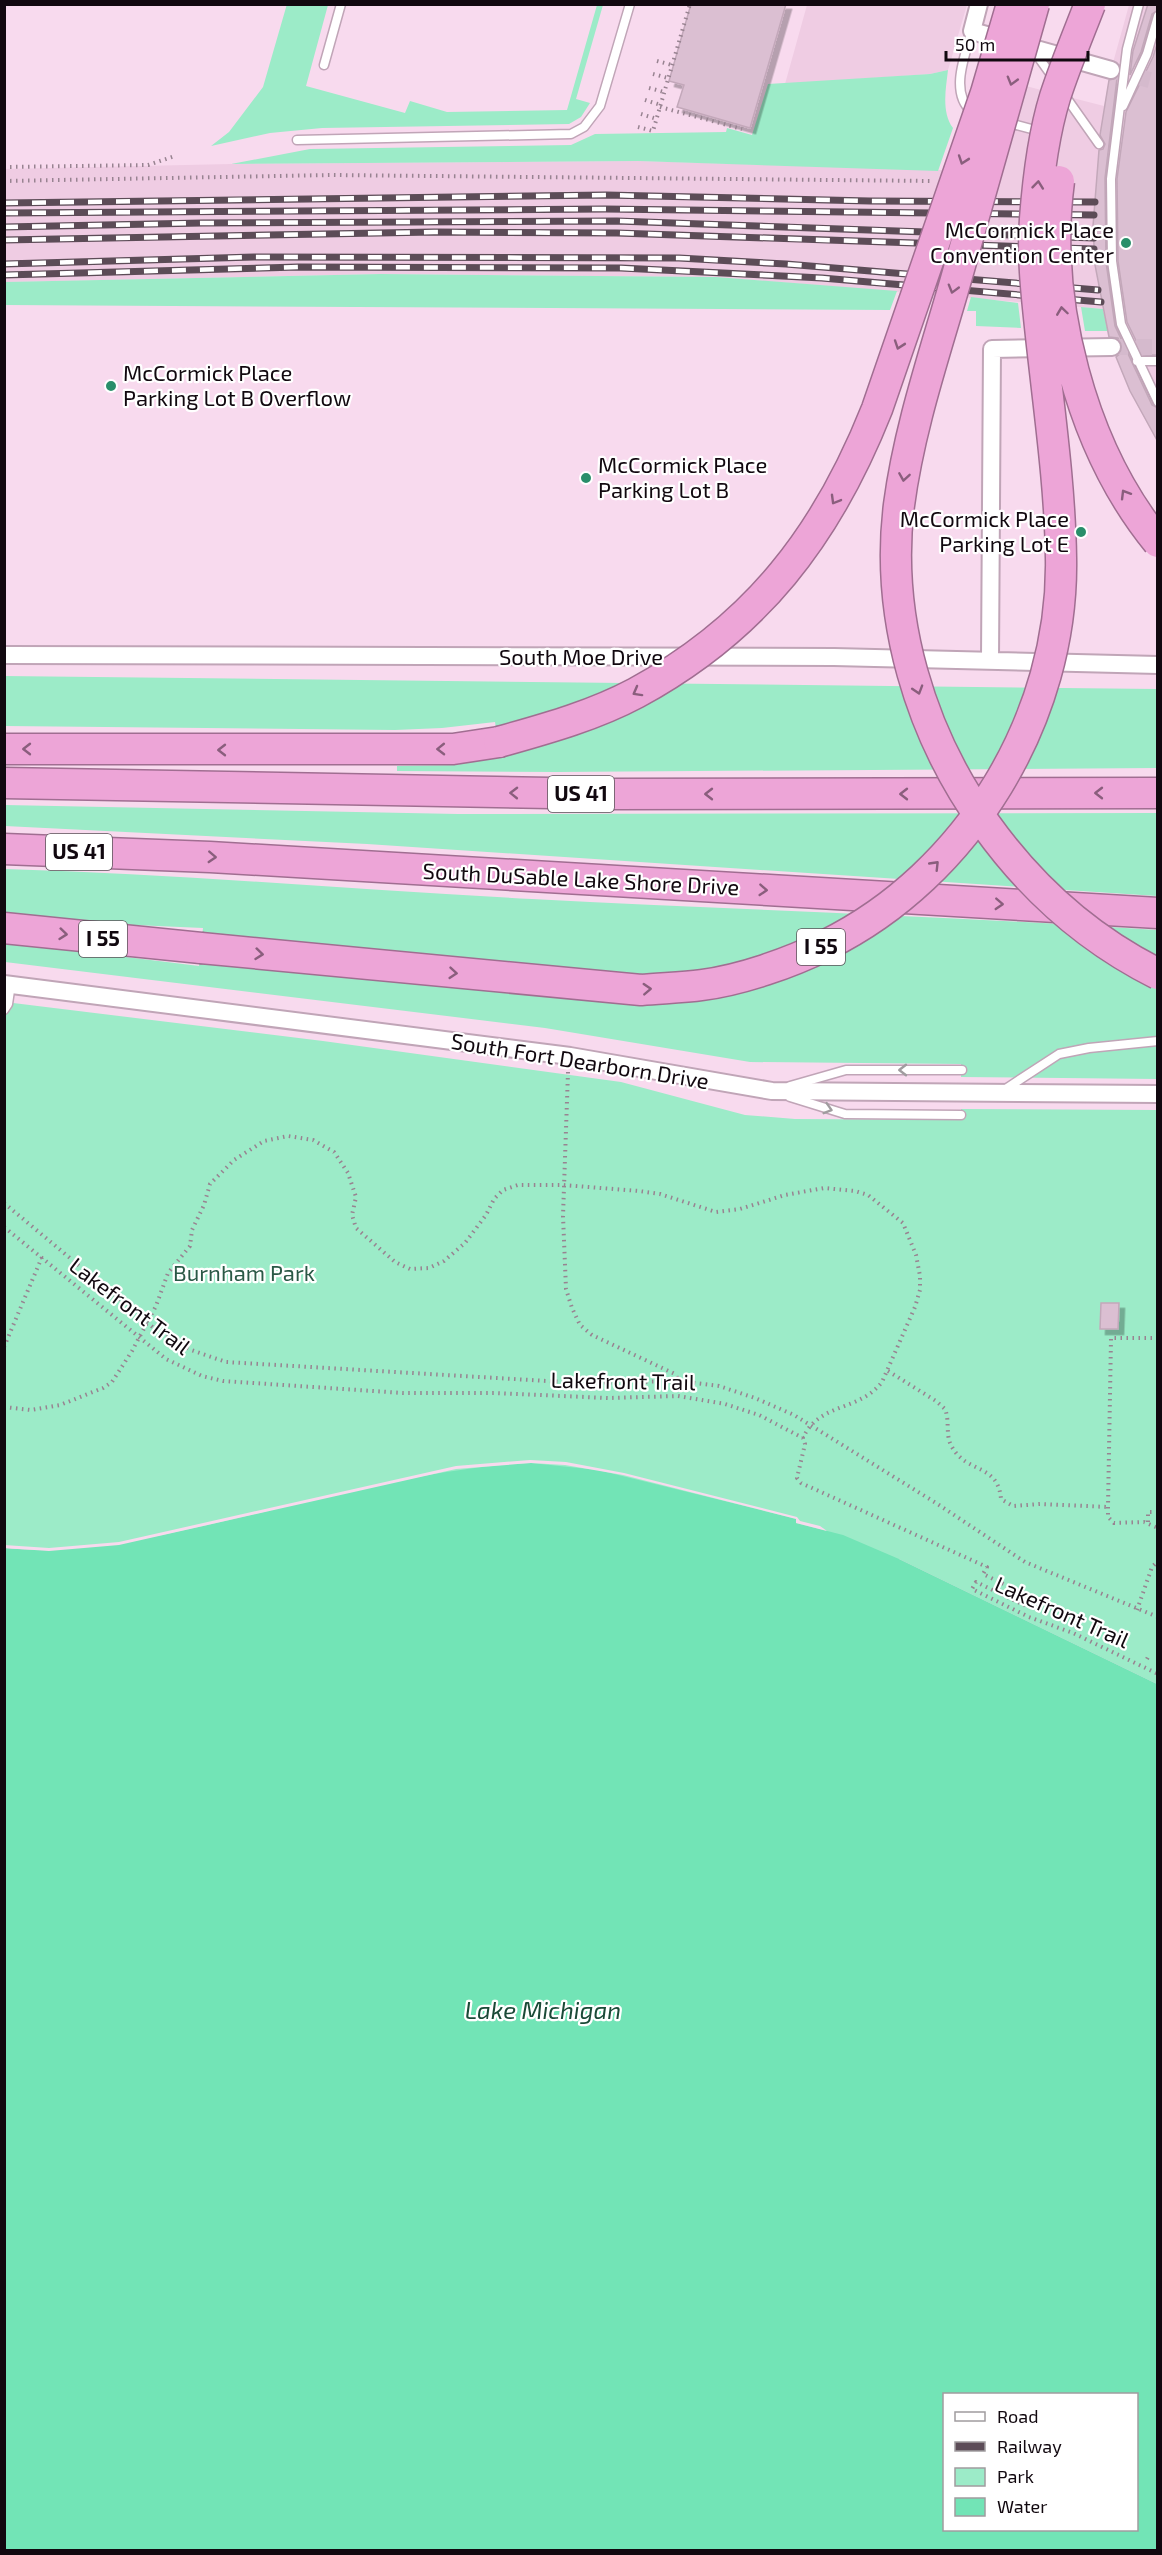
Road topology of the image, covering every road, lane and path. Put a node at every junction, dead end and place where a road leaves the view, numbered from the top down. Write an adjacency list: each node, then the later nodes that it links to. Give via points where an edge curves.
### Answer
1 (341, 4): 13 (lane)
2 (630, 4): 30 (lane, via 600,106 584,127 571,134)
3 (690, 4): 14 (path)
4 (979, 4): 10 (street)
5 (1012, 4): 44 (highway, one-way to 44, bridge, via 987,93 859,456 804,549 769,592 727,632 681,666 634,694 581,717 499,742 453,749)
6 (1091, 4): 40 (highway, one-way to 6, bridge, via 1118,482 1098,440 1064,326 1057,272 1056,225 1064,146); 49 (highway, I 55, one-way to 6, bridge, via 641,990 705,985 766,969 826,945 880,912 920,880 983,808 1024,734 1047,670 1056,626 1061,590 1059,524 1037,289 1035,222 1040,170 1055,98)
7 (1139, 4): 22 (lane, via 1126,49)
8 (1036, 15): 11 (lane); 50 (highway, one-way to 50, bridge, via 915,421 899,507 898,596 925,713 971,804 1035,886 1124,957)
9 (1158, 16): 22 (lane)
10 (972, 31): 11 (street); 24 (lane, via 961,73 961,96 966,107)
11 (1032, 48): 15 (street); 31 (lane)
12 (657, 61): 14 (path)
13 (324, 65)
14 (672, 65): 17 (path)
15 (1111, 70)
16 (653, 74): 17 (path)
17 (668, 78): 19 (path)
18 (649, 88): 19 (path)
19 (664, 92): 21 (path)
20 (645, 100): 21 (path)
21 (660, 106): 25 (path); 28 (path)
22 (1120, 112): 37 (lane, via 1111,179 1112,261 1121,324)
23 (641, 114): 25 (path)
24 (984, 116)
25 (657, 119): 27 (path, via 653,131)
26 (995, 119): 29 (lane)
27 (638, 127)
28 (742, 129)
29 (1039, 131)
30 (297, 140)
31 (1099, 144)
32 (175, 156): 33 (path, via 148,165)
33 (4, 166)
34 (4, 181): 35 (path, via 331,175)
35 (937, 181)
36 (1112, 347): 42 (street, via 992,349)
37 (1137, 361): 38 (lane); 39 (lane)
38 (1158, 361)
39 (1158, 402)
40 (1158, 542)
41 (4, 655): 42 (street, South Moe Drive)
42 (990, 660): 43 (street, South Moe Drive)
43 (1158, 665)
44 (4, 749)
45 (4, 783): 46 (highway, US 41, one-way to 45, via 607,794)
46 (1158, 793)
47 (4, 849): 48 (highway, South DuSable Lake Shore Drive / US 41, one-way to 48, via 222,857)
48 (1158, 913)
49 (4, 928)
50 (1158, 974)
51 (8, 984): 52 (lane, via 8,1004); 54 (street, South Fort Dearborn Drive)
52 (4, 1010)
53 (1158, 1041): 57 (lane, via 1059,1054)
54 (570, 1056): 56 (street, South Fort Dearborn Drive); 60 (path, via 565,1090)
55 (962, 1070): 56 (lane, one-way to 56, via 846,1070)
56 (772, 1091): 57 (street, South Fort Dearborn Drive); 59 (lane, one-way to 59, via 845,1114)
57 (1000, 1093): 58 (street, South Fort Dearborn Drive)
58 (1158, 1094)
59 (961, 1115)
60 (563, 1185): 64 (path, via 518,1185 503,1190 465,1243 444,1261 429,1268 410,1269 395,1262 356,1228 352,1215 356,1197 348,1173 334,1152 313,1140 288,1136 264,1141 234,1160 210,1184 192,1230 190,1246 168,1273); 68 (path, via 660,1194 716,1212 824,1188 868,1195 903,1223 920,1276 915,1307); 69 (path, via 566,1289 580,1325 592,1335 675,1374)
61 (4, 1203): 64 (path, Lakefront Trail)
62 (4, 1227): 63 (path, Lakefront Trail)
63 (42, 1257): 65 (path, Lakefront Trail); 67 (path)
64 (147, 1322): 65 (path); 69 (path, Lakefront Trail, via 191,1350 226,1362 581,1383)
65 (138, 1338): 70 (path, via 112,1382 103,1388 60,1405 31,1410); 72 (path, Lakefront Trail, via 166,1359 223,1381 403,1393 678,1396 759,1415)
66 (1158, 1338): 73 (path, via 1111,1338)
67 (4, 1347)
68 (888, 1371): 71 (path, via 868,1397 833,1410); 73 (path, via 945,1409 950,1444 958,1456 994,1476 1001,1499 1013,1506)
69 (679, 1381): 71 (path, Lakefront Trail, via 718,1386 755,1398)
70 (4, 1407)
71 (808, 1426): 72 (path); 78 (path, Lakefront Trail, via 928,1497 1025,1562)
72 (802, 1438): 80 (path, Lakefront Trail, via 805,1444 797,1478 801,1482 987,1567 983,1574 1030,1597 1026,1606 976,1582 972,1589)
73 (1108, 1507): 75 (path, via 1108,1517 1114,1523)
74 (1158, 1512): 75 (path, via 1148,1512)
75 (1148, 1522): 76 (path)
76 (1158, 1528)
77 (1158, 1561): 78 (path, via 1152,1567)
78 (1137, 1610): 79 (path, Lakefront Trail)
79 (1158, 1617)
80 (1158, 1674)

